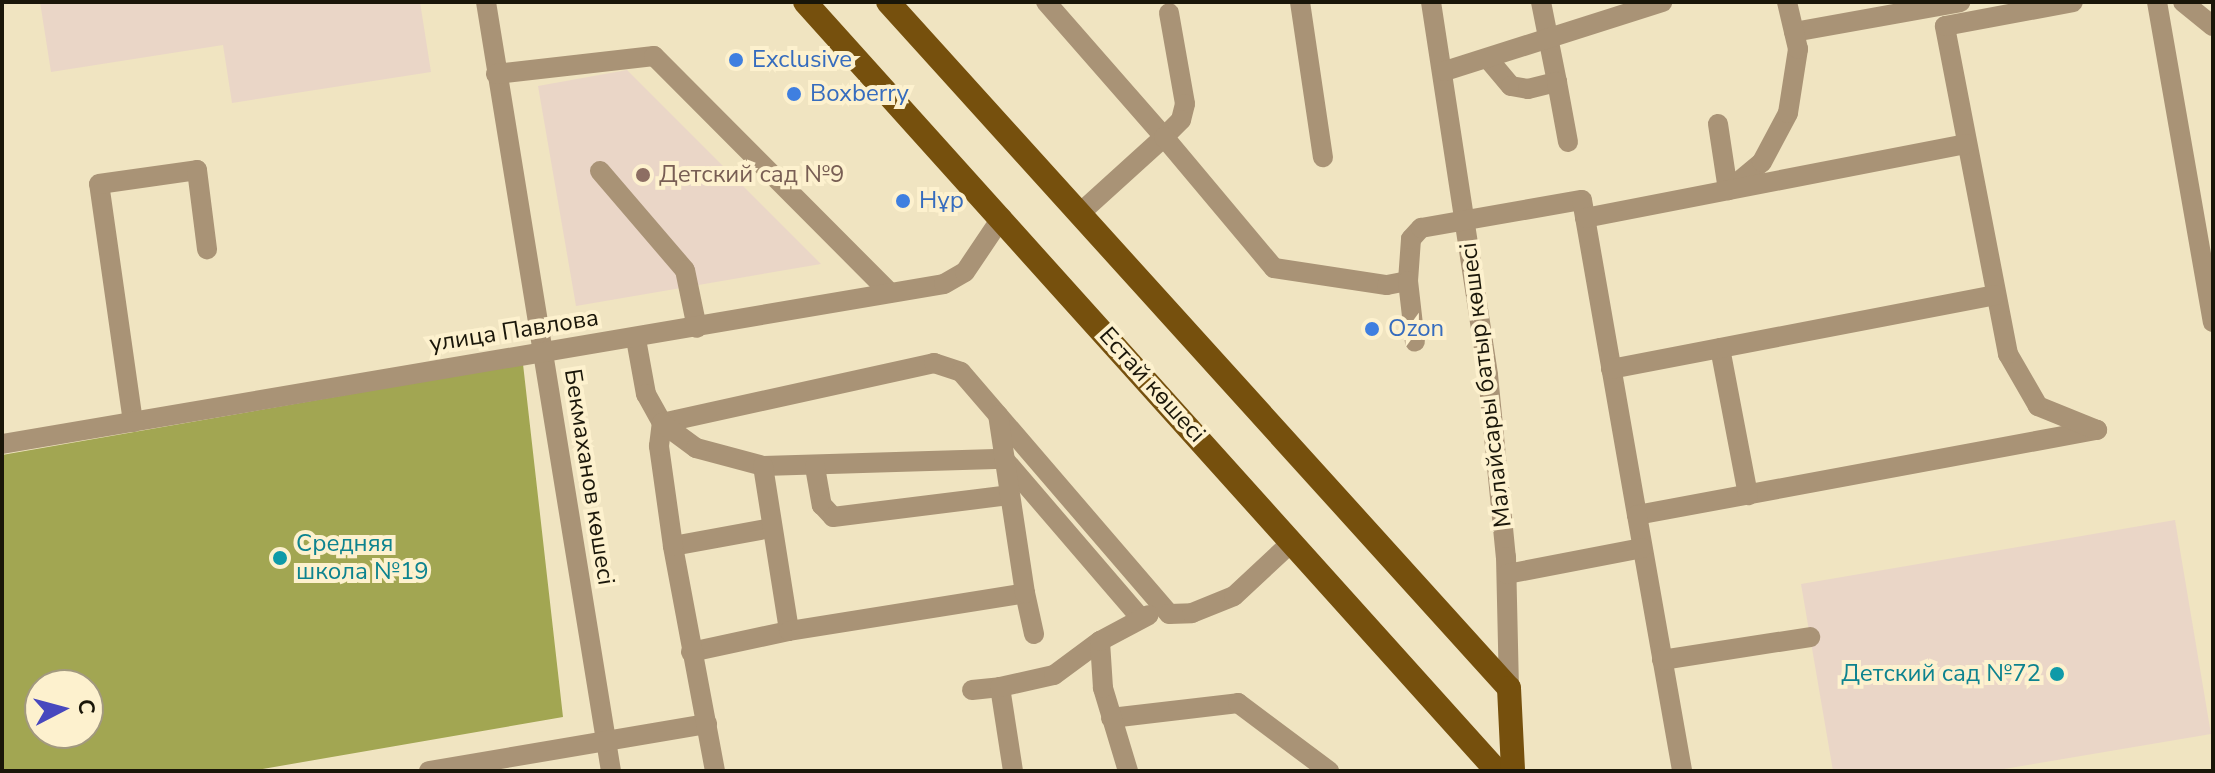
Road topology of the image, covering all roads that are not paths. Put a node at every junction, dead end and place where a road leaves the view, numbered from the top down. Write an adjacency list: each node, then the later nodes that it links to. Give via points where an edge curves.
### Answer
1 (486, 2): 20 (street, Бекмаханов көшесі)
2 (805, 2): 30 (main road, Естай көшесі)
3 (888, 2): 29 (main road)
4 (1046, 2): 23 (street)
5 (1300, 2): 26 (street)
6 (1431, 2): 19 (street, Малайсары батыр көшесі)
7 (1541, 2): 17 (street)
8 (1662, 2): 17 (street)
9 (1787, 2): 16 (street)
10 (1960, 2): 16 (street)
11 (2073, 2): 25 (street, via 1945,26)
12 (2157, 2): 37 (street)
13 (2183, 2): 15 (street)
14 (1169, 13): 23 (street, via 1185,104 1181,120)
15 (2213, 26)
16 (1794, 32): 28 (street, via 1798,49 1788,113 1762,162)
17 (1549, 39): 18 (street); 21 (street)
18 (1489, 60): 19 (street); 21 (street, via 1511,86 1528,89)
19 (1445, 71): 32 (street, Малайсары батыр көшесі)
20 (496, 74): 35 (street, via 654,56); 42 (street, Бекмаханов көшесі)
21 (1557, 82): 24 (street)
22 (1718, 124): 28 (street)
23 (1164, 137): 29 (street); 34 (street, via 1274,268 1387,285)
24 (1568, 142)
25 (1966, 144): 28 (street); 36 (street)
26 (1323, 157)
27 (600, 171): 38 (street, via 685,270)
28 (1728, 190): 31 (street)
29 (1079, 214): 69 (main road)
30 (1002, 217): 35 (street, улица Павлова, via 972,263 953,281); 55 (main road, Естай көшесі)
31 (1585, 218): 32 (street, via 1582,200); 43 (street)
32 (1467, 219): 34 (street, via 1414,232); 58 (street, Малайсары батыр көшесі)
33 (207, 249): 45 (street, via 197,170 99,184)
34 (1408, 281): 40 (street)
35 (890, 293): 38 (street, улица Павлова)
36 (1995, 295): 41 (street); 52 (street, via 2008,354 2038,406 2097,430)
37 (2213, 322)
38 (697, 328): 39 (street, улица Павлова)
39 (636, 339): 42 (street, улица Павлова); 46 (street, via 646,394)
40 (1415, 342)
41 (1720, 348): 43 (street); 52 (street)
42 (542, 351): 45 (street, улица Павлова); 73 (street, Бекмаханов көшесі)
43 (1611, 369): 53 (street)
44 (998, 415): 46 (street, via 961,372 934,363); 48 (street); 60 (street)
45 (133, 422): 47 (street, улица Павлова)
46 (662, 423): 49 (street, via 696,448); 56 (street, via 659,446)
47 (2, 444)
48 (1004, 459): 50 (street); 51 (street); 61 (street)
49 (763, 466): 50 (street); 54 (street)
50 (815, 467): 51 (street, via 822,505 833,517)
51 (1009, 495): 59 (street)
52 (1748, 495): 53 (street)
53 (1637, 515): 57 (street)
54 (771, 528): 56 (street); 62 (street)
55 (1292, 542): 60 (street, via 1234,596 1192,613); 80 (main road, Естай көшесі)
56 (673, 546): 66 (street)
57 (1642, 548): 58 (street); 67 (street)
58 (1507, 574): 69 (street, Малайсары батыр көшесі)
59 (1025, 593): 62 (street); 63 (street)
60 (1169, 614): 61 (street)
61 (1139, 616): 65 (street)
62 (789, 631): 66 (street)
63 (1034, 634)
64 (1810, 637): 67 (street)
65 (1100, 641): 68 (street, via 1054,675); 71 (street)
66 (691, 652): 72 (street)
67 (1662, 660): 82 (street)
68 (1000, 687): 70 (street); 77 (street)
69 (1509, 688): 81 (main road, Малайсары батыр көшесі)
70 (972, 690)
71 (1111, 718): 78 (street); 79 (street, via 1238,703)
72 (707, 724): 73 (street); 76 (street)
73 (606, 742): 74 (street); 75 (street, Бекмаханов көшесі)
74 (429, 771)
75 (611, 771)
76 (715, 771)
77 (1013, 771)
78 (1128, 771)
79 (1329, 771)
80 (1497, 771)
81 (1513, 771)
82 (1682, 771)

